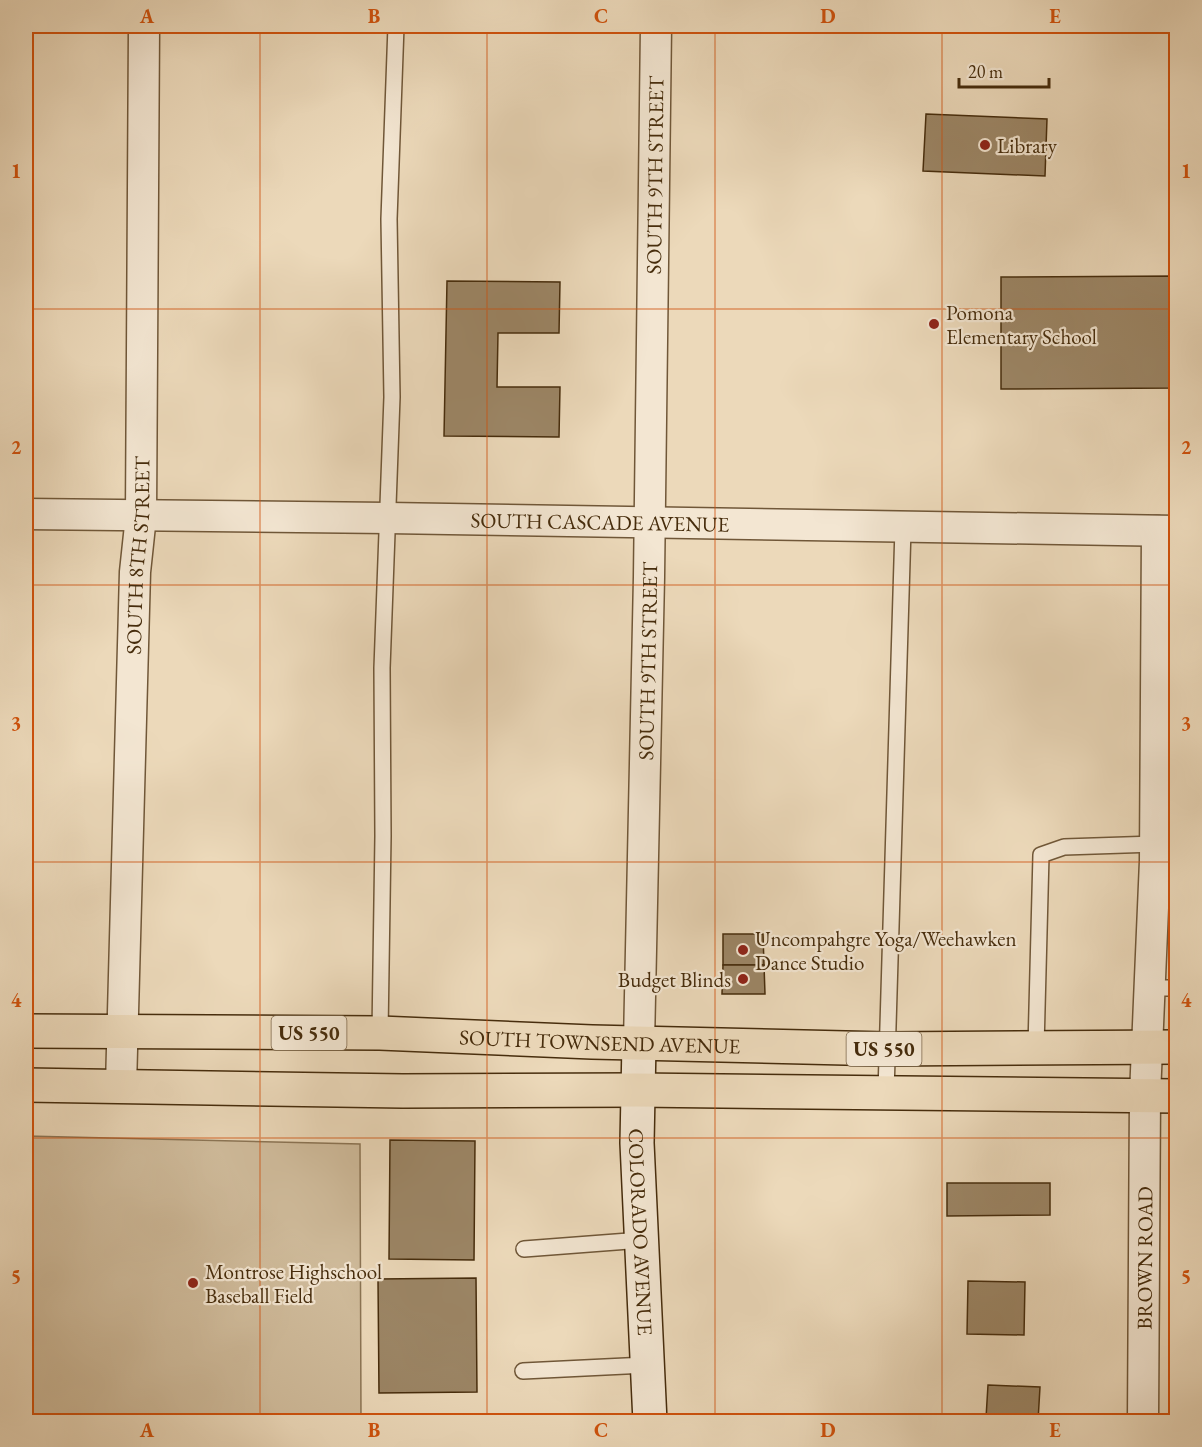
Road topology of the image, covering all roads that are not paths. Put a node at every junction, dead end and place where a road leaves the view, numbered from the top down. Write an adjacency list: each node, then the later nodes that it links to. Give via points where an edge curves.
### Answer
1 (144, 26): 5 (street, SOUTH 8TH STREET)
2 (396, 26): 6 (lane, via 389,219 392,398)
3 (656, 26): 7 (street, SOUTH 9TH STREET)
4 (26, 514): 5 (street, SOUTH CASCADE AVENUE)
5 (141, 516): 6 (street, SOUTH CASCADE AVENUE); 13 (street, SOUTH 8TH STREET, via 135,572)
6 (388, 518): 7 (street, SOUTH CASCADE AVENUE); 14 (lane, via 382,668)
7 (650, 524): 8 (street, SOUTH CASCADE AVENUE); 15 (street, SOUTH 9TH STREET)
8 (903, 528): 9 (street, SOUTH CASCADE AVENUE); 18 (lane)
9 (1167, 531): 10 (street, BROWN ROAD)
10 (1162, 856): 11 (street, BROWN ROAD); 17 (lane, via 1064,848 1041,855)
11 (1163, 988): 16 (street, BROWN ROAD)
12 (26, 1031): 13 (highway, SOUTH TOWNSEND AVENUE / US 550)
13 (123, 1033): 14 (highway, SOUTH TOWNSEND AVENUE / US 550); 20 (street, SOUTH 8TH STREET)
14 (380, 1033): 15 (highway, SOUTH TOWNSEND AVENUE / US 550)
15 (639, 1043): 18 (highway, SOUTH TOWNSEND AVENUE / US 550); 21 (street, COLORADO AVENUE)
16 (1162, 1046): 17 (highway, SOUTH TOWNSEND AVENUE / US 550); 23 (street, BROWN ROAD)
17 (1036, 1047): 18 (highway, SOUTH TOWNSEND AVENUE / US 550)
18 (886, 1049): 22 (lane)
19 (26, 1085): 20 (highway, US 550)
20 (122, 1086): 21 (highway, US 550)
21 (637, 1090): 22 (highway, US 550); 24 (street, COLORADO AVENUE)
22 (886, 1092): 23 (highway, US 550)
23 (1161, 1096): 29 (street, BROWN ROAD)
24 (642, 1240): 25 (lane); 26 (street, COLORADO AVENUE)
25 (524, 1249)
26 (646, 1365): 27 (lane); 28 (street, COLORADO AVENUE)
27 (523, 1371)
28 (650, 1422)
29 (1143, 1422)

